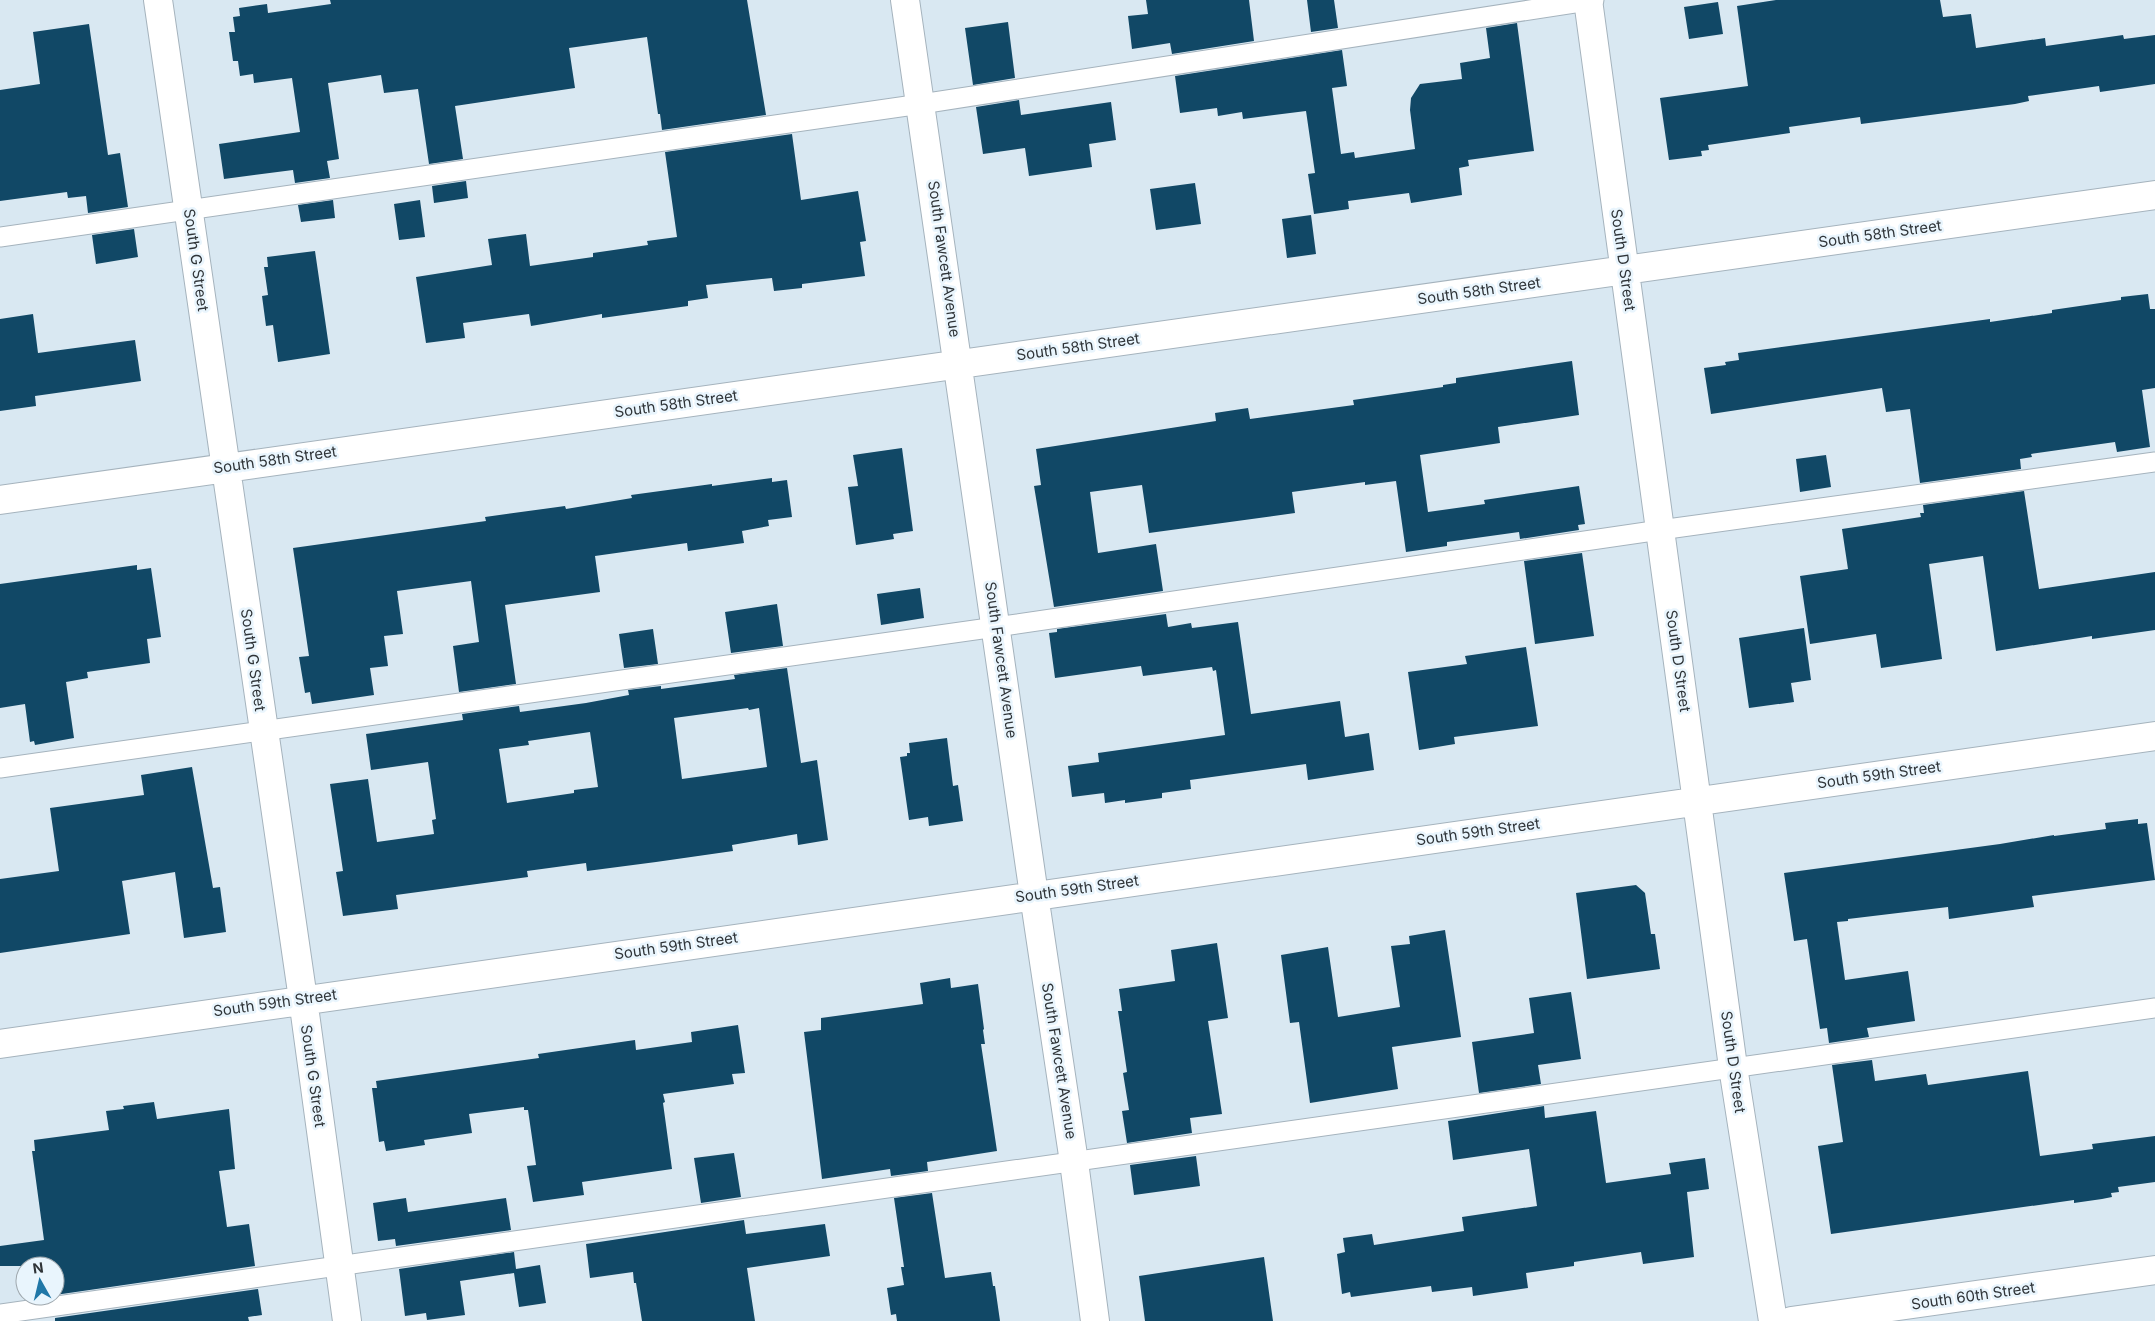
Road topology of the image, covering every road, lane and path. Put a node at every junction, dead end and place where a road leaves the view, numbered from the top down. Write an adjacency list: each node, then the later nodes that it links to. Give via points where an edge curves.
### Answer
1 (158, 0): 6 (street, South G Street)
2 (905, 0): 4 (street, South Fawcett Avenue)
3 (1590, 0): 4 (lane); 8 (street, South D Street)
4 (921, 104): 6 (lane); 9 (street, South Fawcett Avenue)
5 (2155, 195): 8 (street, South 58th Street)
6 (188, 210): 7 (lane); 11 (street, South G Street)
7 (0, 237)
8 (1624, 270): 9 (street, South 58th Street); 13 (street, South D Street)
9 (959, 364): 11 (street, South 58th Street); 14 (street, South Fawcett Avenue)
10 (2155, 462): 13 (lane)
11 (225, 467): 12 (street, South 58th Street); 15 (street, South G Street)
12 (0, 500)
13 (1660, 530): 14 (lane); 18 (street, South D Street)
14 (996, 628): 15 (lane); 19 (street, South Fawcett Avenue)
15 (264, 730): 17 (lane); 20 (street, South G Street)
16 (2155, 736): 18 (street, South 59th Street)
17 (0, 768)
18 (1697, 800): 19 (street, South 59th Street); 23 (street, South D Street)
19 (1034, 895): 20 (street, South 59th Street); 24 (street, South Fawcett Avenue)
20 (303, 999): 22 (street, South 59th Street); 25 (street, South G Street)
21 (2155, 1008): 23 (lane)
22 (0, 1044)
23 (1733, 1067): 24 (lane); 30 (street, South D Street)
24 (1074, 1162): 25 (lane); 29 (street, South Fawcett Avenue)
25 (339, 1265): 27 (lane); 28 (street, South G Street)
26 (2155, 1270): 31 (street, South 60th Street)
27 (0, 1314)
28 (347, 1321)
29 (1095, 1321)
30 (1773, 1321)
31 (1791, 1321)

